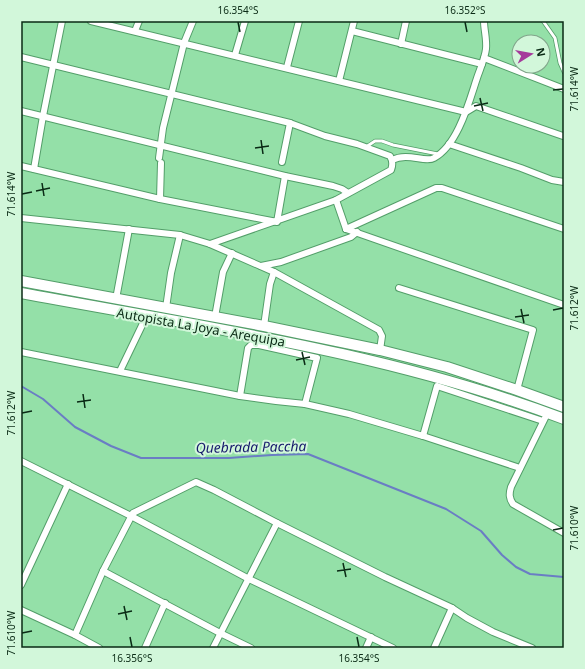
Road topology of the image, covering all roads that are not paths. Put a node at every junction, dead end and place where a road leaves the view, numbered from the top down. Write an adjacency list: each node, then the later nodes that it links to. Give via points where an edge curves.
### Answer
1 (62, 21): 18 (street)
2 (91, 21): 11 (street)
3 (139, 21): 11 (street)
4 (193, 21): 13 (street)
5 (245, 21): 15 (street)
6 (299, 21): 19 (street)
7 (354, 21): 12 (street)
8 (406, 21): 14 (street)
9 (484, 21): 17 (street, via 486,42)
10 (543, 21): 20 (lane, via 555,38)
11 (135, 31): 13 (street)
12 (352, 31): 14 (street); 21 (street)
13 (184, 43): 15 (street); 23 (street)
14 (401, 44): 17 (street)
15 (235, 55): 19 (street)
16 (21, 57): 18 (street)
17 (483, 61): 22 (street); 25 (street)
18 (53, 64): 23 (street); 26 (street)
19 (287, 68): 21 (street)
20 (564, 72)
21 (338, 81): 25 (street)
22 (564, 88)
23 (172, 94): 27 (street); 30 (street)
24 (21, 111): 26 (street)
25 (466, 112): 28 (street, via 476,106); 29 (street)
26 (43, 116): 30 (street); 36 (street)
27 (290, 123): 31 (street); 34 (street)
28 (563, 136)
29 (449, 144): 32 (street); 38 (street)
30 (160, 145): 37 (street); 40 (street)
31 (366, 148): 32 (lane, via 375,141 382,141); 33 (street, via 390,156)
32 (438, 154): 33 (street, via 427,159 404,156)
33 (392, 160): 39 (street, via 392,170)
34 (282, 162)
35 (21, 166): 36 (street)
36 (34, 169): 40 (street)
37 (285, 176): 39 (street, via 342,189); 43 (street)
38 (564, 182)
39 (348, 193): 41 (street)
40 (160, 199): 43 (street)
41 (336, 200): 43 (street); 45 (street)
42 (21, 218): 44 (street)
43 (277, 222): 49 (street)
44 (129, 229): 48 (street); 56 (street)
45 (346, 229): 46 (street, via 436,188 442,188); 47 (street)
46 (564, 229)
47 (357, 232): 51 (street, via 351,237 280,262); 57 (street)
48 (180, 235): 49 (street); 58 (street)
49 (210, 244): 50 (street)
50 (232, 253): 51 (street); 60 (street, via 224,272)
51 (261, 266): 52 (street)
52 (274, 272): 61 (street); 63 (street, via 379,330 382,336)
53 (21, 281): 56 (main road, Autopista La Joya - Arequipa)
54 (399, 288): 66 (street, via 533,330)
55 (21, 293): 59 (main road, Autopista La Joya - Arequipa)
56 (116, 299): 58 (main road, Autopista La Joya - Arequipa)
57 (564, 305)
58 (166, 308): 60 (main road, Autopista La Joya - Arequipa)
59 (146, 316): 62 (main road, Autopista La Joya - Arequipa); 65 (street)
60 (215, 317): 61 (main road, Autopista La Joya - Arequipa)
61 (264, 326): 63 (main road, Autopista La Joya - Arequipa)
62 (260, 341): 67 (street, via 248,348); 68 (street, via 317,358); 70 (main road, Autopista La Joya - Arequipa, via 352,355 413,370 506,398)
63 (380, 350): 66 (main road, Autopista La Joya - Arequipa, via 447,367)
64 (21, 352): 65 (street)
65 (120, 371): 67 (street)
66 (517, 390): 69 (main road, Autopista La Joya - Arequipa)
67 (240, 396): 68 (street)
68 (305, 404): 72 (street)
69 (564, 406)
70 (546, 417): 71 (main road, Autopista La Joya - Arequipa); 72 (street, via 437,386); 74 (street)
71 (564, 419)
72 (423, 436): 74 (street)
73 (21, 461): 75 (street)
74 (520, 468): 78 (street, via 509,494 513,504)
75 (68, 484): 76 (street); 81 (street)
76 (131, 516): 77 (street, via 196,482); 79 (street); 80 (street)
77 (277, 523): 80 (street); 83 (street)
78 (564, 534)
79 (103, 571): 82 (street); 86 (street)
80 (248, 579): 85 (street); 87 (street)
81 (21, 585)
82 (165, 603): 85 (street); 89 (street)
83 (452, 608): 94 (street); 95 (street, via 493,632)
84 (21, 610): 86 (street)
85 (220, 633): 90 (street); 91 (street)
86 (75, 635): 88 (street)
87 (371, 637): 92 (street); 93 (street)
88 (99, 648)
89 (145, 648)
90 (214, 648)
91 (251, 648)
92 (366, 648)
93 (393, 648)
94 (434, 648)
95 (532, 648)

